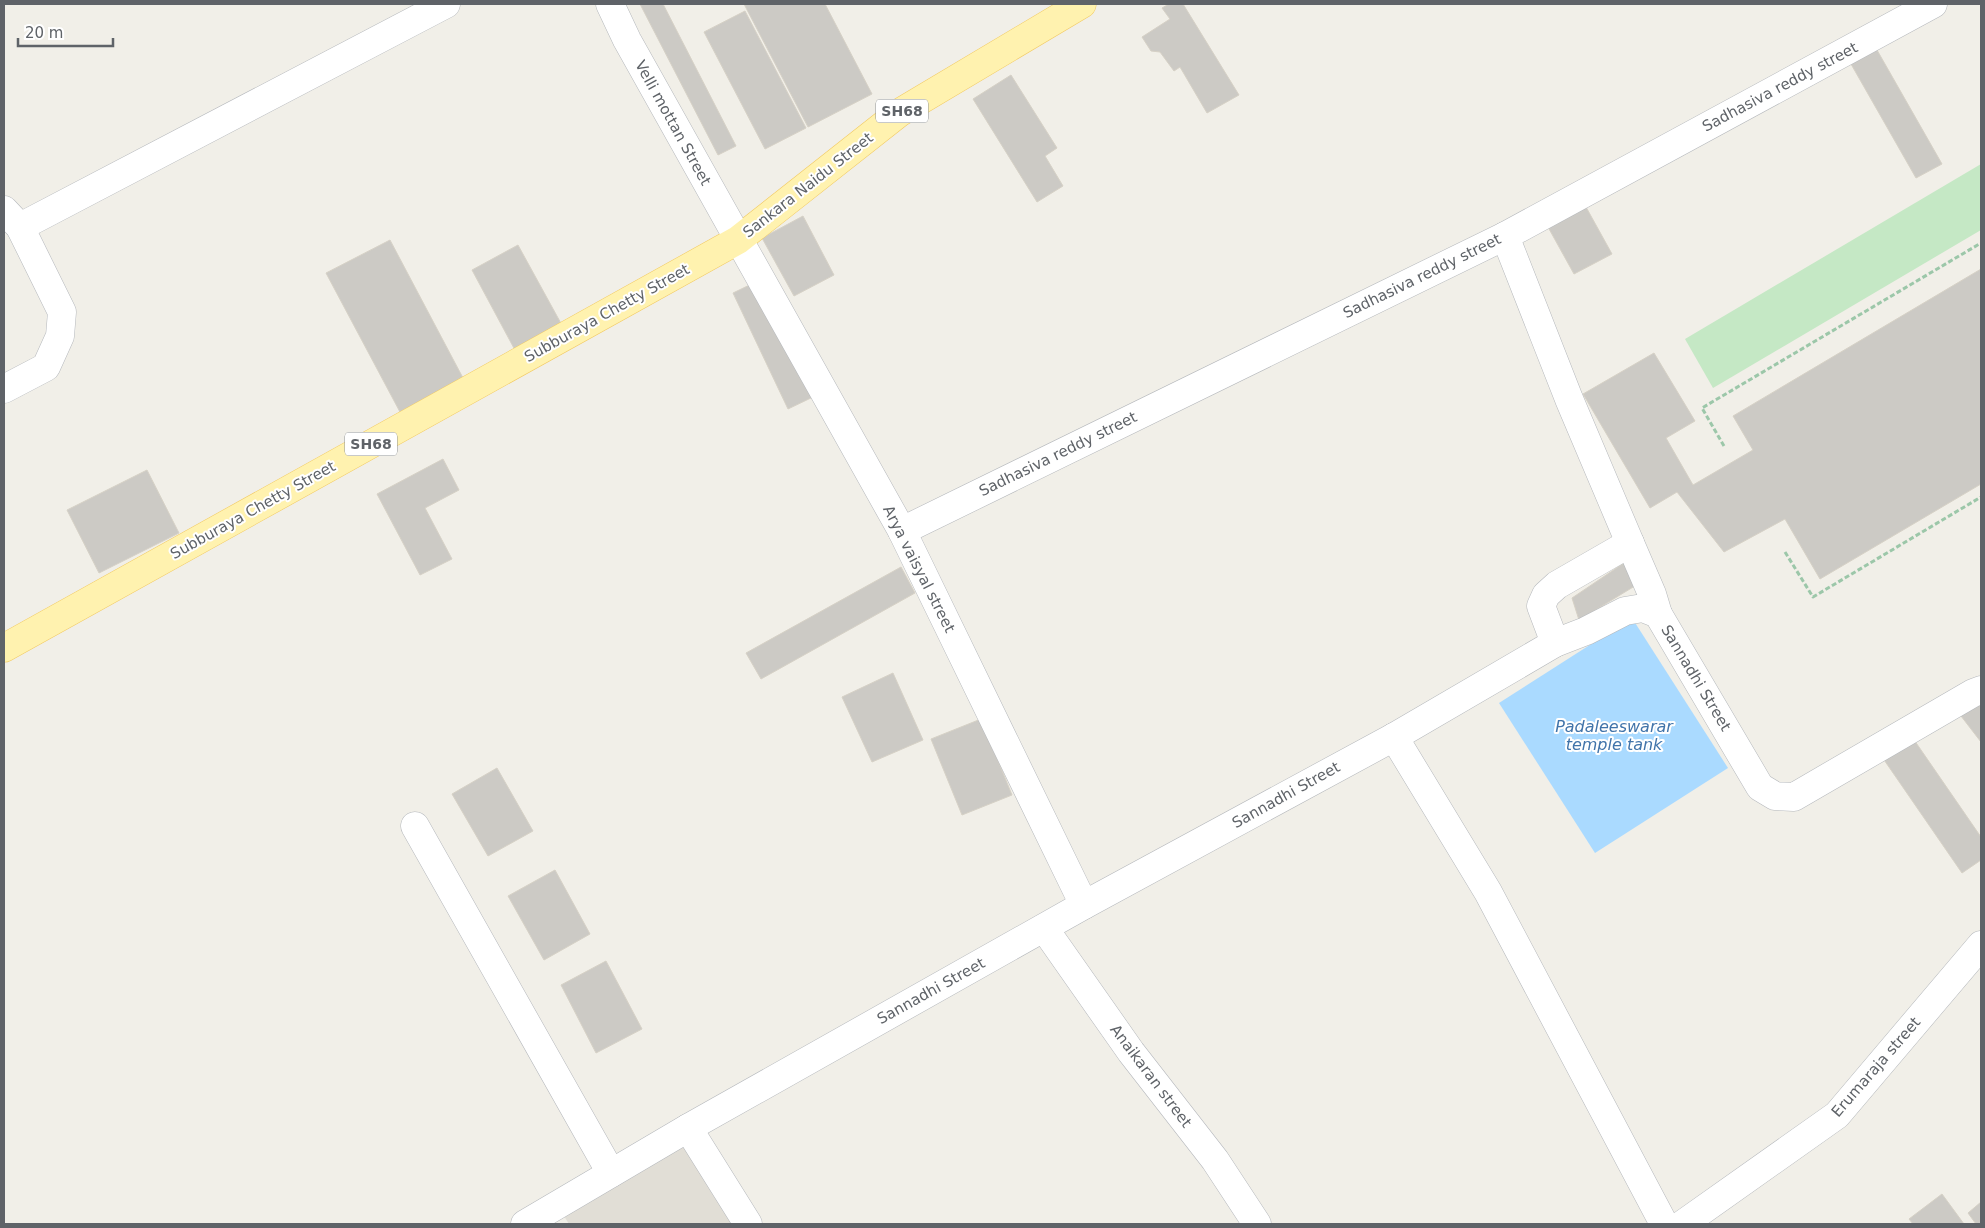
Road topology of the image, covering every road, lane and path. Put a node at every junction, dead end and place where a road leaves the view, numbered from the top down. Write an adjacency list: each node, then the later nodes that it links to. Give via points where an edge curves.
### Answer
1 (446, 4): 5 (street)
2 (610, 4): 7 (street, Velli mottan Street)
3 (1082, 4): 7 (main road, Sankara Naidu Street / SH68, via 899,113)
4 (1933, 4): 6 (street, Sadhasiva reddy street)
5 (12, 218): 9 (street, via 62,312 60,336 46,367)
6 (1505, 236): 12 (street, Sadhasiva reddy street); 13 (street)
7 (738, 240): 12 (street, Arya vaisyal street); 17 (main road, Subburaya Chetty Street / SH68)
8 (1981, 243): 10 (path, via 1702,408)
9 (4, 389)
10 (1724, 446)
11 (1981, 497): 14 (path, via 1813,596)
12 (902, 531): 21 (street, Arya vaisyal street)
13 (1630, 543): 15 (street); 16 (street, via 1557,585 1546,595 1541,606)
14 (1786, 552)
15 (1658, 614): 16 (street, Sannadhi Street, via 1643,608 1625,611); 18 (street, Sannadhi Street, via 1760,787 1775,796 1794,797 1972,692)
16 (1554, 643): 19 (street, Sannadhi Street)
17 (4, 648)
18 (1981, 690)
19 (1394, 736): 21 (street, Sannadhi Street); 29 (street, via 1488,892)
20 (415, 826): 25 (street)
21 (1084, 905): 22 (street, Sannadhi Street)
22 (1044, 928): 24 (street, Sannadhi Street); 28 (street, Anaikaran street, via 1131,1052 1215,1160)
23 (1981, 945): 30 (street, Erumaraja street, via 1837,1115)
24 (688, 1128): 25 (street, Sannadhi Street); 27 (street)
25 (611, 1173): 26 (street, Sannadhi Street)
26 (533, 1222)
27 (748, 1224)
28 (1257, 1224)
29 (1664, 1224)
30 (1683, 1224)

